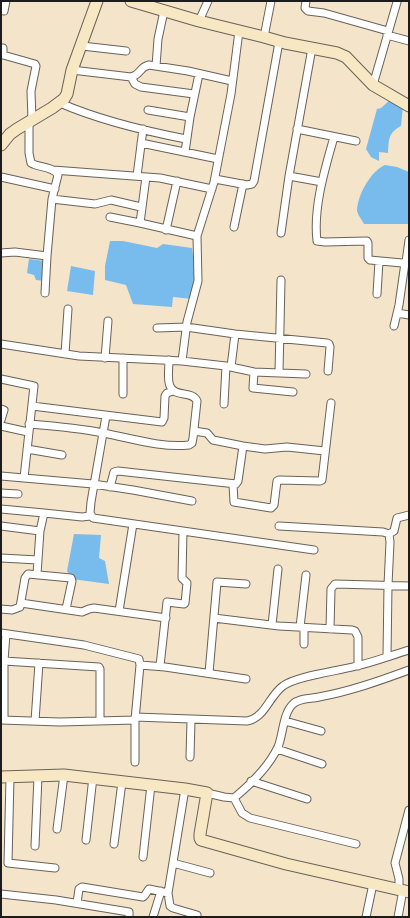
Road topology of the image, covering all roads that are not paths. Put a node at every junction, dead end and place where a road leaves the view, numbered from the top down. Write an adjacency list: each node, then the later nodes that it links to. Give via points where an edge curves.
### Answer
1 (6, 1): 8 (street)
2 (97, 1): 16 (street)
3 (131, 1): 9 (street)
4 (208, 1): 10 (street)
5 (271, 1): 13 (street)
6 (306, 1): 12 (street, via 305,8 308,11 324,13)
7 (397, 2): 12 (street)
8 (4, 11)
9 (164, 12): 10 (street); 20 (street)
10 (199, 21): 11 (street)
11 (239, 31): 13 (street); 24 (street)
12 (388, 33): 14 (street); 25 (street)
13 (264, 37): 15 (street)
14 (409, 41)
15 (279, 42): 18 (street); 49 (street, via 254,181 250,185)
16 (82, 46): 19 (street); 21 (street)
17 (1, 48): 31 (street, via 3,55 36,66 31,91)
18 (312, 48): 25 (street, via 337,53 346,58); 33 (street)
19 (126, 51)
20 (156, 66): 22 (street); 23 (street, via 144,66 137,75)
21 (72, 70): 23 (street); 27 (street, via 67,94)
22 (200, 74): 24 (street); 26 (street)
23 (130, 77): 26 (street, via 141,87)
24 (232, 81): 40 (street)
25 (373, 85): 28 (street)
26 (194, 94): 30 (street)
27 (60, 103): 31 (street); 32 (street, via 89,115)
28 (409, 106)
29 (148, 110): 30 (street)
30 (190, 117): 35 (street)
31 (30, 120): 38 (street); 41 (street, via 31,163)
32 (143, 129): 35 (street); 37 (street)
33 (298, 129): 34 (street); 44 (street)
34 (334, 137): 36 (street); 48 (street)
35 (186, 139): 39 (street)
36 (356, 141)
37 (141, 143): 39 (street); 43 (street)
38 (1, 144)
39 (185, 152): 40 (street)
40 (218, 159): 46 (street)
41 (53, 170): 43 (street); 50 (street, via 58,175)
42 (1, 176): 50 (street)
43 (137, 176): 45 (street)
44 (289, 176): 48 (street); 58 (street)
45 (146, 177): 47 (street); 53 (street)
46 (214, 179): 49 (street); 51 (street)
47 (177, 181): 51 (street); 57 (street)
48 (322, 182): 63 (street, via 317,241 367,241 368,259)
49 (243, 184): 56 (street)
50 (55, 189): 52 (street)
51 (212, 189): 59 (street)
52 (52, 199): 53 (street, via 95,204 111,200); 62 (street)
53 (141, 208): 55 (street)
54 (110, 217): 55 (street)
55 (140, 223): 57 (street)
56 (234, 227)
57 (166, 230): 59 (street)
58 (281, 233)
59 (197, 236): 75 (street, via 197,288)
60 (409, 240): 64 (street)
61 (1, 253): 62 (street)
62 (47, 256): 67 (street)
63 (379, 261): 64 (street); 68 (street)
64 (405, 263): 66 (street)
65 (281, 280): 77 (street)
66 (406, 281): 70 (street)
67 (45, 293)
68 (377, 294)
69 (68, 309): 79 (street)
70 (397, 314): 71 (street); 73 (street)
71 (409, 315)
72 (108, 321): 80 (street)
73 (394, 326)
74 (157, 328): 75 (street)
75 (186, 328): 76 (street); 83 (street)
76 (235, 334): 77 (street); 84 (street)
77 (279, 338): 85 (street, via 329,344); 87 (street)
78 (1, 344): 79 (street)
79 (65, 354): 80 (street)
80 (105, 358): 81 (street)
81 (123, 358): 82 (street); 92 (street)
82 (169, 360): 83 (street); 90 (street, via 169,380)
83 (182, 361): 84 (street)
84 (228, 367): 86 (street); 94 (street)
85 (328, 371)
86 (254, 372): 87 (street); 91 (street, via 254,388)
87 (279, 373): 88 (street)
88 (306, 374)
89 (1, 380): 95 (street, via 33,384)
90 (173, 391): 97 (street, via 166,394 162,422); 101 (street, via 192,396 197,401)
91 (293, 392)
92 (123, 394)
93 (331, 403): 106 (street)
94 (224, 404)
95 (32, 406): 97 (street); 99 (street)
96 (1, 409): 98 (street, via 4,410)
97 (106, 416): 103 (street)
98 (1, 420)
99 (30, 424): 102 (street); 103 (street)
100 (1, 426): 102 (street)
101 (194, 431): 103 (street, via 192,442 182,446); 104 (street, via 207,433 214,440)
102 (28, 432): 105 (street)
103 (103, 433): 110 (street)
104 (243, 446): 106 (street); 111 (street, via 238,482)
105 (27, 450): 107 (street); 109 (street)
106 (325, 451): 111 (street, via 322,480 277,481 274,505 271,508 234,502)
107 (62, 455)
108 (1, 476): 109 (street)
109 (24, 478): 110 (street)
110 (93, 484): 112 (street); 119 (street)
111 (233, 484): 112 (street, via 118,471 114,472)
112 (110, 487): 115 (street)
113 (1, 493): 114 (street)
114 (18, 494)
115 (192, 501)
116 (1, 509): 117 (street)
117 (44, 514): 119 (street); 123 (street)
118 (409, 515): 125 (street, via 398,518 395,529)
119 (90, 516): 120 (street)
120 (133, 524): 124 (street); 138 (street)
121 (1, 526): 123 (street)
122 (279, 526): 125 (street)
123 (40, 531): 128 (street)
124 (183, 531): 126 (street); 139 (street, via 182,578 187,583 185,603 167,602)
125 (389, 534): 133 (street)
126 (314, 550)
127 (1, 558): 128 (street)
128 (38, 560): 130 (street)
129 (278, 569): 141 (street)
130 (37, 574): 135 (street, via 26,575); 137 (street, via 72,579)
131 (306, 575): 142 (street)
132 (246, 584): 140 (street, via 217,582)
133 (388, 585): 134 (street); 143 (street, via 332,586); 147 (street)
134 (409, 586)
135 (21, 603): 136 (street, via 17,609); 137 (street)
136 (1, 609)
137 (66, 609): 138 (street, via 82,612 91,608)
138 (119, 611): 139 (street)
139 (166, 618): 151 (street)
140 (214, 618): 141 (street); 154 (street)
141 (272, 625): 142 (street)
142 (302, 627): 143 (street); 145 (street)
143 (330, 629): 152 (street, via 355,631 358,637)
144 (4, 633): 148 (street); 150 (street, via 89,646 138,658)
145 (304, 644)
146 (409, 650): 147 (street)
147 (387, 657): 152 (street)
148 (4, 661): 149 (street); 155 (street)
149 (39, 663): 160 (street); 161 (street, via 99,668)
150 (140, 665): 151 (street); 157 (street)
151 (160, 666): 154 (street)
152 (358, 666): 159 (street, via 287,683 253,720)
153 (409, 670): 162 (street, via 351,690 297,701 290,706)
154 (209, 673): 156 (street)
155 (2, 675): 158 (street)
156 (246, 679)
157 (135, 718): 159 (street); 161 (street); 166 (street)
158 (2, 720): 160 (street)
159 (191, 720): 165 (street)
160 (35, 721): 161 (street)
161 (100, 721)
162 (285, 721): 163 (street); 164 (street)
163 (321, 731)
164 (277, 749): 167 (street); 172 (street)
165 (190, 757)
166 (135, 762)
167 (322, 764)
168 (64, 775): 169 (street); 171 (street); 180 (street)
169 (38, 776): 170 (street); 184 (street)
170 (6, 777): 186 (street)
171 (93, 777): 173 (street); 181 (street)
172 (251, 781): 177 (street); 178 (street)
173 (122, 782): 174 (street); 182 (street)
174 (151, 785): 175 (street); 185 (street)
175 (185, 789): 176 (street); 187 (street)
176 (207, 793): 177 (street); 190 (street, via 201,840 286,864)
177 (234, 798): 183 (street, via 242,813 250,818)
178 (307, 799)
179 (409, 810): 191 (street, via 395,863)
180 (57, 829)
181 (86, 840)
182 (114, 844)
183 (356, 844)
184 (35, 846)
185 (143, 857)
186 (4, 863): 188 (street)
187 (173, 863): 189 (street); 192 (street)
188 (54, 868)
189 (210, 873)
190 (373, 884): 191 (street); 199 (street)
191 (404, 891): 200 (street)
192 (165, 892): 194 (street, via 149,889 143,897 82,887 79,889); 195 (street, via 170,906); 197 (street)
193 (1, 894): 194 (street)
194 (77, 903): 196 (street, via 130,912)
195 (196, 916): 198 (street)
196 (129, 917)
197 (153, 917)
198 (204, 917)
199 (366, 917)
200 (398, 917)

